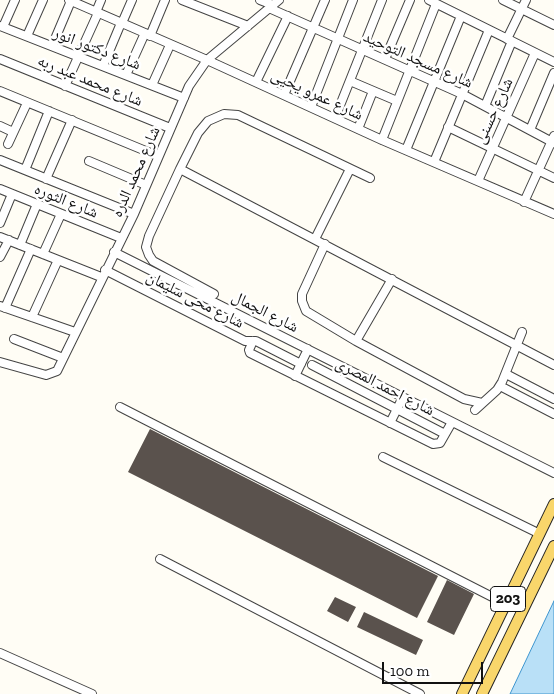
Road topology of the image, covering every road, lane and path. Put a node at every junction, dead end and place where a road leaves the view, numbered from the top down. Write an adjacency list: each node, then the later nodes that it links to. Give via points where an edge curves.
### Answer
1 (15, 0): 23 (street)
2 (44, 0): 28 (street)
3 (70, 0): 18 (street, شارع عمرو يحيى); 32 (street)
4 (100, 0): 18 (street)
5 (132, 0): 21 (street)
6 (165, 0): 27 (street)
7 (182, 0): 24 (street)
8 (260, 0): 16 (street, شارع مسجد التوحيد)
9 (325, 0): 25 (street)
10 (353, 0): 29 (street)
11 (382, 0): 33 (street)
12 (410, 0): 37 (street)
13 (503, 0): 17 (street)
14 (526, 0): 17 (street)
15 (432, 2): 20 (street); 41 (street)
16 (274, 4): 19 (street, شارع مسجد التوحيد); 24 (street, شارع محمد الدره)
17 (522, 9): 22 (street); 30 (street)
18 (97, 12): 21 (street, شارع عمرو يحيى); 35 (street)
19 (288, 16): 25 (street, شارع مسجد التوحيد); 46 (street)
20 (461, 16): 26 (street); 45 (street)
21 (122, 23): 27 (street, شارع عمرو يحيى); 40 (street)
22 (554, 25)
23 (2, 26): 28 (street, شارع دكتور انور)
24 (248, 26): 38 (street, شارع محمد الدره)
25 (314, 28): 29 (street, شارع مسجد التوحيد); 52 (street)
26 (489, 30): 30 (street); 51 (street)
27 (147, 34): 31 (street, شارع عمرو يحيى); 43 (street)
28 (27, 36): 32 (street, شارع دكتور انور)
29 (338, 38): 33 (street, شارع مسجد التوحيد); 57 (street)
30 (509, 40): 34 (street); 56 (street)
31 (170, 44): 38 (street, شارع عمرو يحيى); 47 (street)
32 (52, 46): 35 (street, شارع دكتور انور)
33 (362, 50): 37 (street, شارع مسجد التوحيد); 44 (street)
34 (535, 53): 39 (street); 59 (street, شارع حسنى)
35 (78, 56): 40 (street, شارع دكتور انور); 48 (street)
36 (0, 59): 48 (street, شارع محمد عبد ربه)
37 (385, 59): 41 (street, شارع مسجد التوحيد)
38 (207, 60): 46 (street, شارع عمرو يحيى); 53 (street, شارع محمد الدره)
39 (554, 62)
40 (103, 66): 43 (street, شارع دكتور انور)
41 (409, 70): 45 (street, شارع مسجد التوحيد); 54 (street)
42 (554, 73): 66 (street)
43 (126, 75): 47 (street, شارع دكتور انور)
44 (350, 81): 50 (street); 60 (street)
45 (434, 81): 51 (street, شارع مسجد التوحيد); 72 (street)
46 (256, 82): 52 (street, شارع عمرو يحيى)
47 (152, 85): 53 (street, شارع دكتور انور)
48 (65, 86): 64 (street, شارع محمد عبد ربه)
49 (0, 91): 55 (street)
50 (373, 91): 54 (street); 65 (street)
51 (462, 94): 56 (street, شارع مسجد التوحيد); 63 (street)
52 (284, 95): 57 (street, شارع عمرو يحيى)
53 (184, 98): 64 (street, شارع محمد الدره)
54 (397, 101): 68 (street)
55 (27, 103): 58 (street); 67 (street)
56 (485, 106): 59 (street, شارع مسجد التوحيد)
57 (311, 107): 60 (street, شارع عمرو يحيى)
58 (49, 111): 61 (street); 79 (street)
59 (507, 117): 66 (street, شارع مسجد التوحيد); 71 (street, شارع حسنى)
60 (335, 118): 65 (street, شارع عمرو يحيى)
61 (72, 120): 73 (street); 83 (street)
62 (0, 126): 67 (street)
63 (448, 127): 71 (street); 76 (street)
64 (170, 128): 73 (street, شارع محمد الدره)
65 (358, 129): 68 (street, شارع عمرو يحيى)
66 (530, 130): 69 (street, شارع مسجد التوحيد)
67 (13, 132): 70 (street)
68 (382, 140): 72 (street, شارع عمرو يحيى)
69 (553, 140): 80 (street)
70 (8, 144)
71 (492, 148): 80 (street); 84 (street, شارع حسنى)
72 (406, 150): 76 (street, شارع عمرو يحيى)
73 (158, 156): 85 (street, شارع محمد الدره)
74 (0, 160): 79 (street)
75 (89, 161): 85 (street)
76 (434, 162): 84 (street, شارع عمرو يحيى)
77 (180, 169): 78 (street, via 200,128 212,119 228,114 238,115); 96 (street); 107 (street, via 146,243 147,251 154,261)
78 (350, 169): 81 (street); 96 (street)
79 (25, 170): 83 (street)
80 (539, 170): 82 (street); 88 (street)
81 (370, 178)
82 (554, 178)
83 (46, 179): 91 (street)
84 (478, 181): 88 (street, شارع عمرو يحيى)
85 (146, 185): 91 (street, شارع محمد الدره)
86 (0, 189): 87 (street, شارع الثوره)
87 (12, 194): 89 (street, شارع الثوره); 93 (street)
88 (524, 202): 92 (street, شارع عمرو يحيى)
89 (36, 204): 90 (street, شارع الثوره); 99 (street)
90 (61, 214): 95 (street, شارع الثوره); 102 (street)
91 (134, 214): 95 (street, شارع محمد الدره)
92 (554, 214)
93 (0, 223)
94 (0, 237): 97 (street, شارع محى سليمان)
95 (121, 238): 101 (street, شارع محمد الدره)
96 (314, 239): 98 (street)
97 (9, 240): 99 (street, شارع محى سليمان); 103 (street)
98 (325, 244): 106 (street); 114 (street, via 302,294 302,305 308,314)
99 (20, 245): 100 (street, شارع محى سليمان)
100 (31, 249): 102 (street, شارع محى سليمان); 108 (street)
101 (114, 252): 105 (street, شارع محمد الدره); 116 (street, شارع الجمال)
102 (43, 254): 104 (street, شارع محى سليمان)
103 (0, 257)
104 (58, 260): 105 (street, شارع محى سليمان); 109 (street)
105 (103, 273): 110 (street, شارع محمد الدره); 113 (street, شارع محى سليمان, via 245,341)
106 (392, 279): 114 (street); 115 (street)
107 (214, 294)
108 (3, 307): 109 (street)
109 (32, 317): 110 (street)
110 (75, 332): 117 (street, شارع محمد الدره)
111 (522, 332): 115 (street)
112 (14, 339): 117 (street)
113 (253, 341): 119 (street, شارع محى سليمان); 123 (street, via 250,353)
114 (356, 341): 131 (street, via 464,399)
115 (517, 345): 121 (street); 122 (street)
116 (308, 349): 119 (street); 125 (street, شارع الجمال)
117 (63, 358): 118 (street, شارع محمد الدره, via 57,371 46,375)
118 (0, 362)
119 (301, 364): 123 (street)
120 (312, 364): 124 (street, شارع احمد المصرى)
121 (554, 365)
122 (506, 374): 126 (street); 130 (street)
123 (295, 376): 129 (street)
124 (350, 384): 127 (street, شارع احمد المصرى); 129 (street)
125 (380, 386): 127 (street); 128 (street, شارع الجمال)
126 (500, 386): 131 (street); 135 (street)
127 (374, 396): 133 (street, شارع احمد المصرى)
128 (403, 397): 133 (street); 136 (street, شارع الجمال)
129 (343, 399): 137 (street)
130 (554, 399)
131 (482, 403): 134 (street)
132 (120, 407): 145 (street)
133 (398, 408): 137 (street); 138 (street, شارع احمد المصرى)
134 (475, 410)
135 (554, 414)
136 (452, 422): 138 (street); 140 (street, شارع الجمال)
137 (390, 423): 138 (street, via 436,445)
138 (446, 434)
139 (383, 458): 142 (street)
140 (554, 473)
141 (554, 504): 142 (main road, 203)
142 (540, 534): 145 (main road, 203)
143 (554, 546): 150 (main road, 203)
144 (160, 559): 148 (street)
145 (506, 604): 149 (main road, 203)
146 (0, 653): 147 (street)
147 (92, 694)
148 (420, 694)
149 (462, 694)
150 (482, 694)

